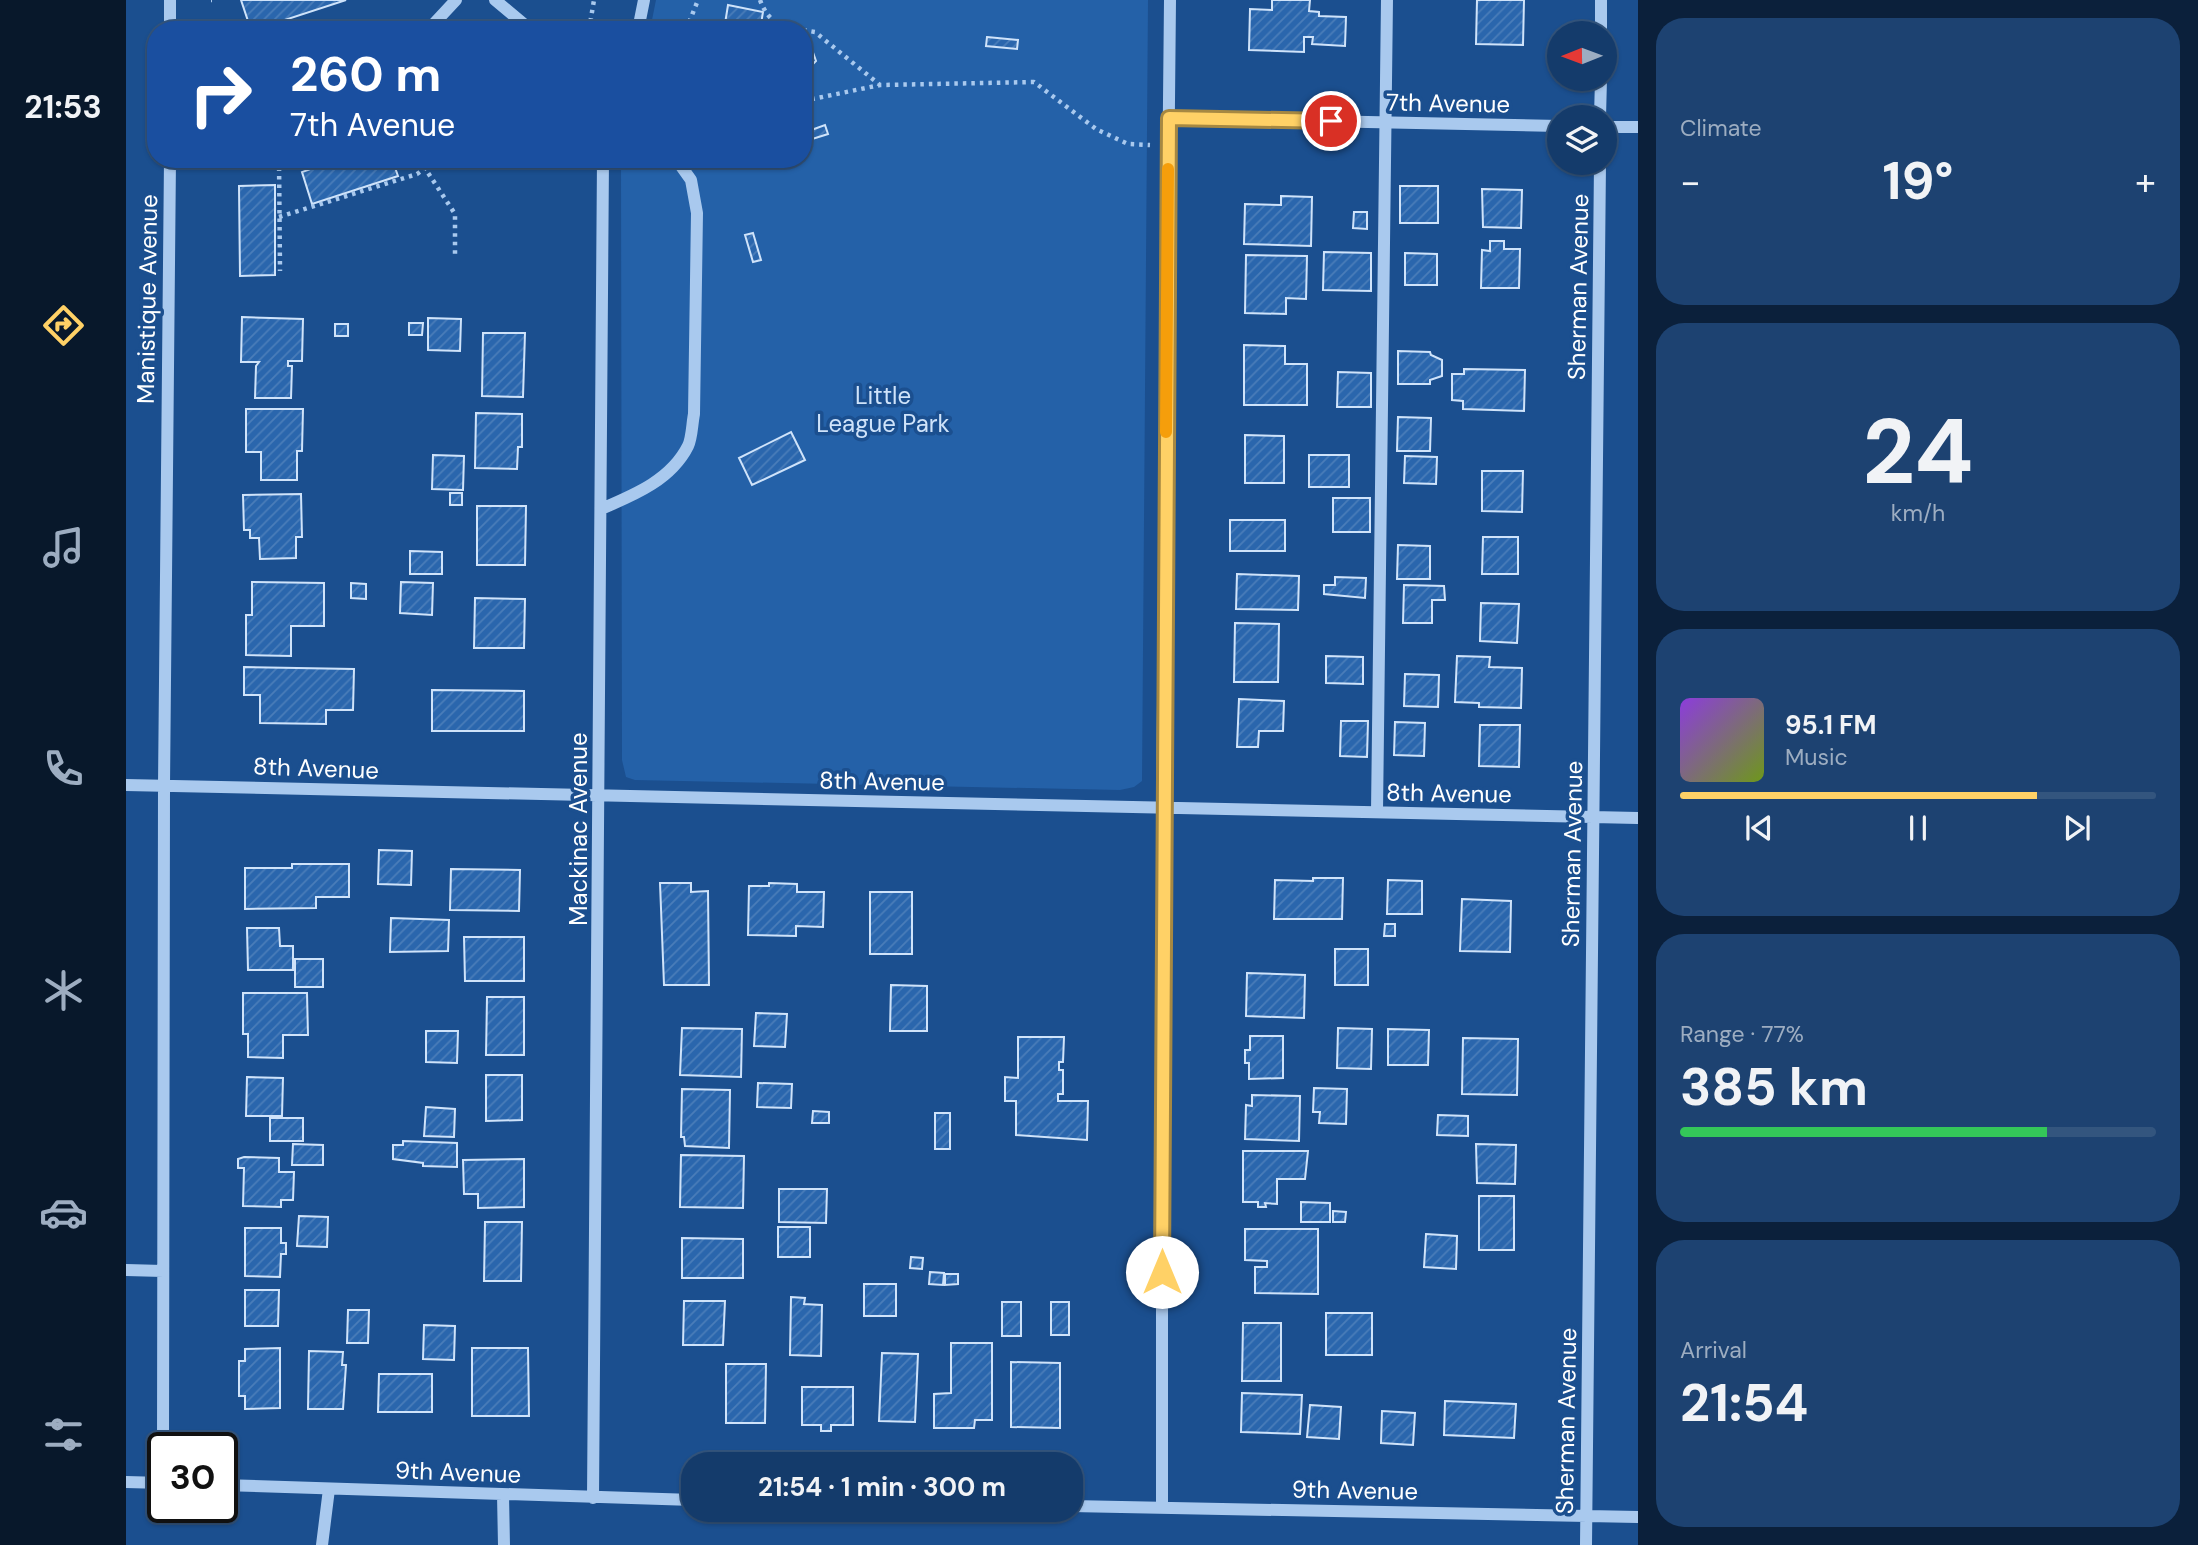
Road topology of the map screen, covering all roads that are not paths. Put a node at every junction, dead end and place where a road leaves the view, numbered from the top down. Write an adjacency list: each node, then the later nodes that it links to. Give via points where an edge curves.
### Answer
1 (170, 0): 8 (street)
2 (456, 0): 9 (street)
3 (495, 0): 10 (street)
4 (644, 0): 11 (street)
5 (1170, 0): 13 (street)
6 (1387, 0): 14 (street)
7 (1601, 0): 12 (street)
8 (170, 21)
9 (436, 21)
10 (520, 21)
11 (640, 21)
12 (1601, 21)
13 (1169, 118): 14 (street, 7th Avenue); 26 (street)
14 (1385, 122): 15 (street, 7th Avenue); 27 (street)
15 (1547, 126)
16 (1617, 127): 17 (street)
17 (1638, 127)
18 (170, 168): 24 (street, Manistique Avenue)
19 (603, 168): 22 (street, Mackinac Avenue)
20 (682, 168): 22 (street, via 691,180 697,213 694,414 689,445 674,467 656,481)
21 (1600, 175): 28 (street, Sherman Avenue)
22 (601, 509): 25 (street, Mackinac Avenue)
23 (126, 785): 24 (street, 8th Avenue)
24 (164, 785): 25 (street, 8th Avenue); 31 (street, Manistique Avenue)
25 (600, 797): 26 (street, 8th Avenue); 38 (street, Mackinac Avenue)
26 (1163, 807): 27 (street, 8th Avenue); 41 (street)
27 (1377, 812): 28 (street, 8th Avenue)
28 (1594, 817): 29 (street, 8th Avenue); 42 (street, Sherman Avenue)
29 (1638, 818)
30 (126, 1270): 31 (street)
31 (163, 1271): 32 (street, Manistique Avenue)
32 (163, 1432)
33 (126, 1482): 34 (street)
34 (147, 1483)
35 (238, 1486): 36 (street, 9th Avenue)
36 (329, 1489): 37 (street, 9th Avenue); 44 (street)
37 (503, 1495): 38 (street, 9th Avenue); 45 (street)
38 (593, 1498): 39 (street, 9th Avenue)
39 (681, 1500)
40 (1083, 1506): 41 (street, 9th Avenue)
41 (1162, 1507): 42 (street, 9th Avenue)
42 (1586, 1516): 43 (street, 9th Avenue); 46 (street, Sherman Avenue)
43 (1638, 1517)
44 (322, 1545)
45 (504, 1545)
46 (1586, 1545)

